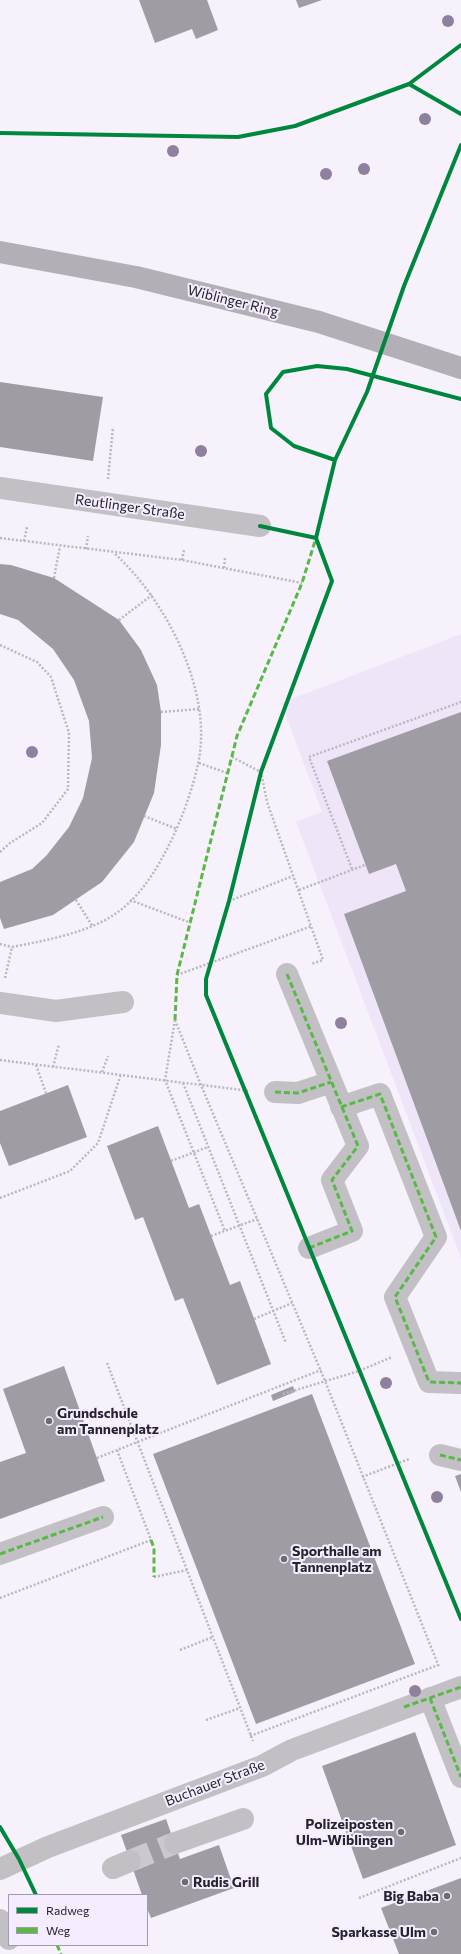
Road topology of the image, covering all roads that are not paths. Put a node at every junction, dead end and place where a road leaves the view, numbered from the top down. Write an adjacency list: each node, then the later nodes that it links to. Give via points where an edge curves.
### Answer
1 (0, 252): 2 (main road, Wiblinger Ring, via 136,277 319,322)
2 (461, 368)
3 (0, 488): 4 (street, Reutlinger Straße)
4 (260, 526)
5 (287, 974): 8 (street)
6 (2, 994): 7 (street, via 56,1011)
7 (123, 1002)
8 (331, 1082): 9 (street, via 298,1093); 10 (street)
9 (275, 1092)
10 (341, 1107): 11 (street, via 358,1146 332,1180 352,1231); 12 (street, via 380,1094 436,1237 395,1297 429,1382)
11 (309, 1248)
12 (461, 1383)
13 (103, 1517): 14 (street)
14 (0, 1554)
15 (447, 1692): 16 (street); 19 (street, Buchauer Straße, via 292,1750 262,1766 48,1847)
16 (461, 1777)
17 (243, 1819): 18 (street)
18 (175, 1844)
19 (0, 1869)
20 (0, 1920): 21 (street)
21 (8, 1937)

